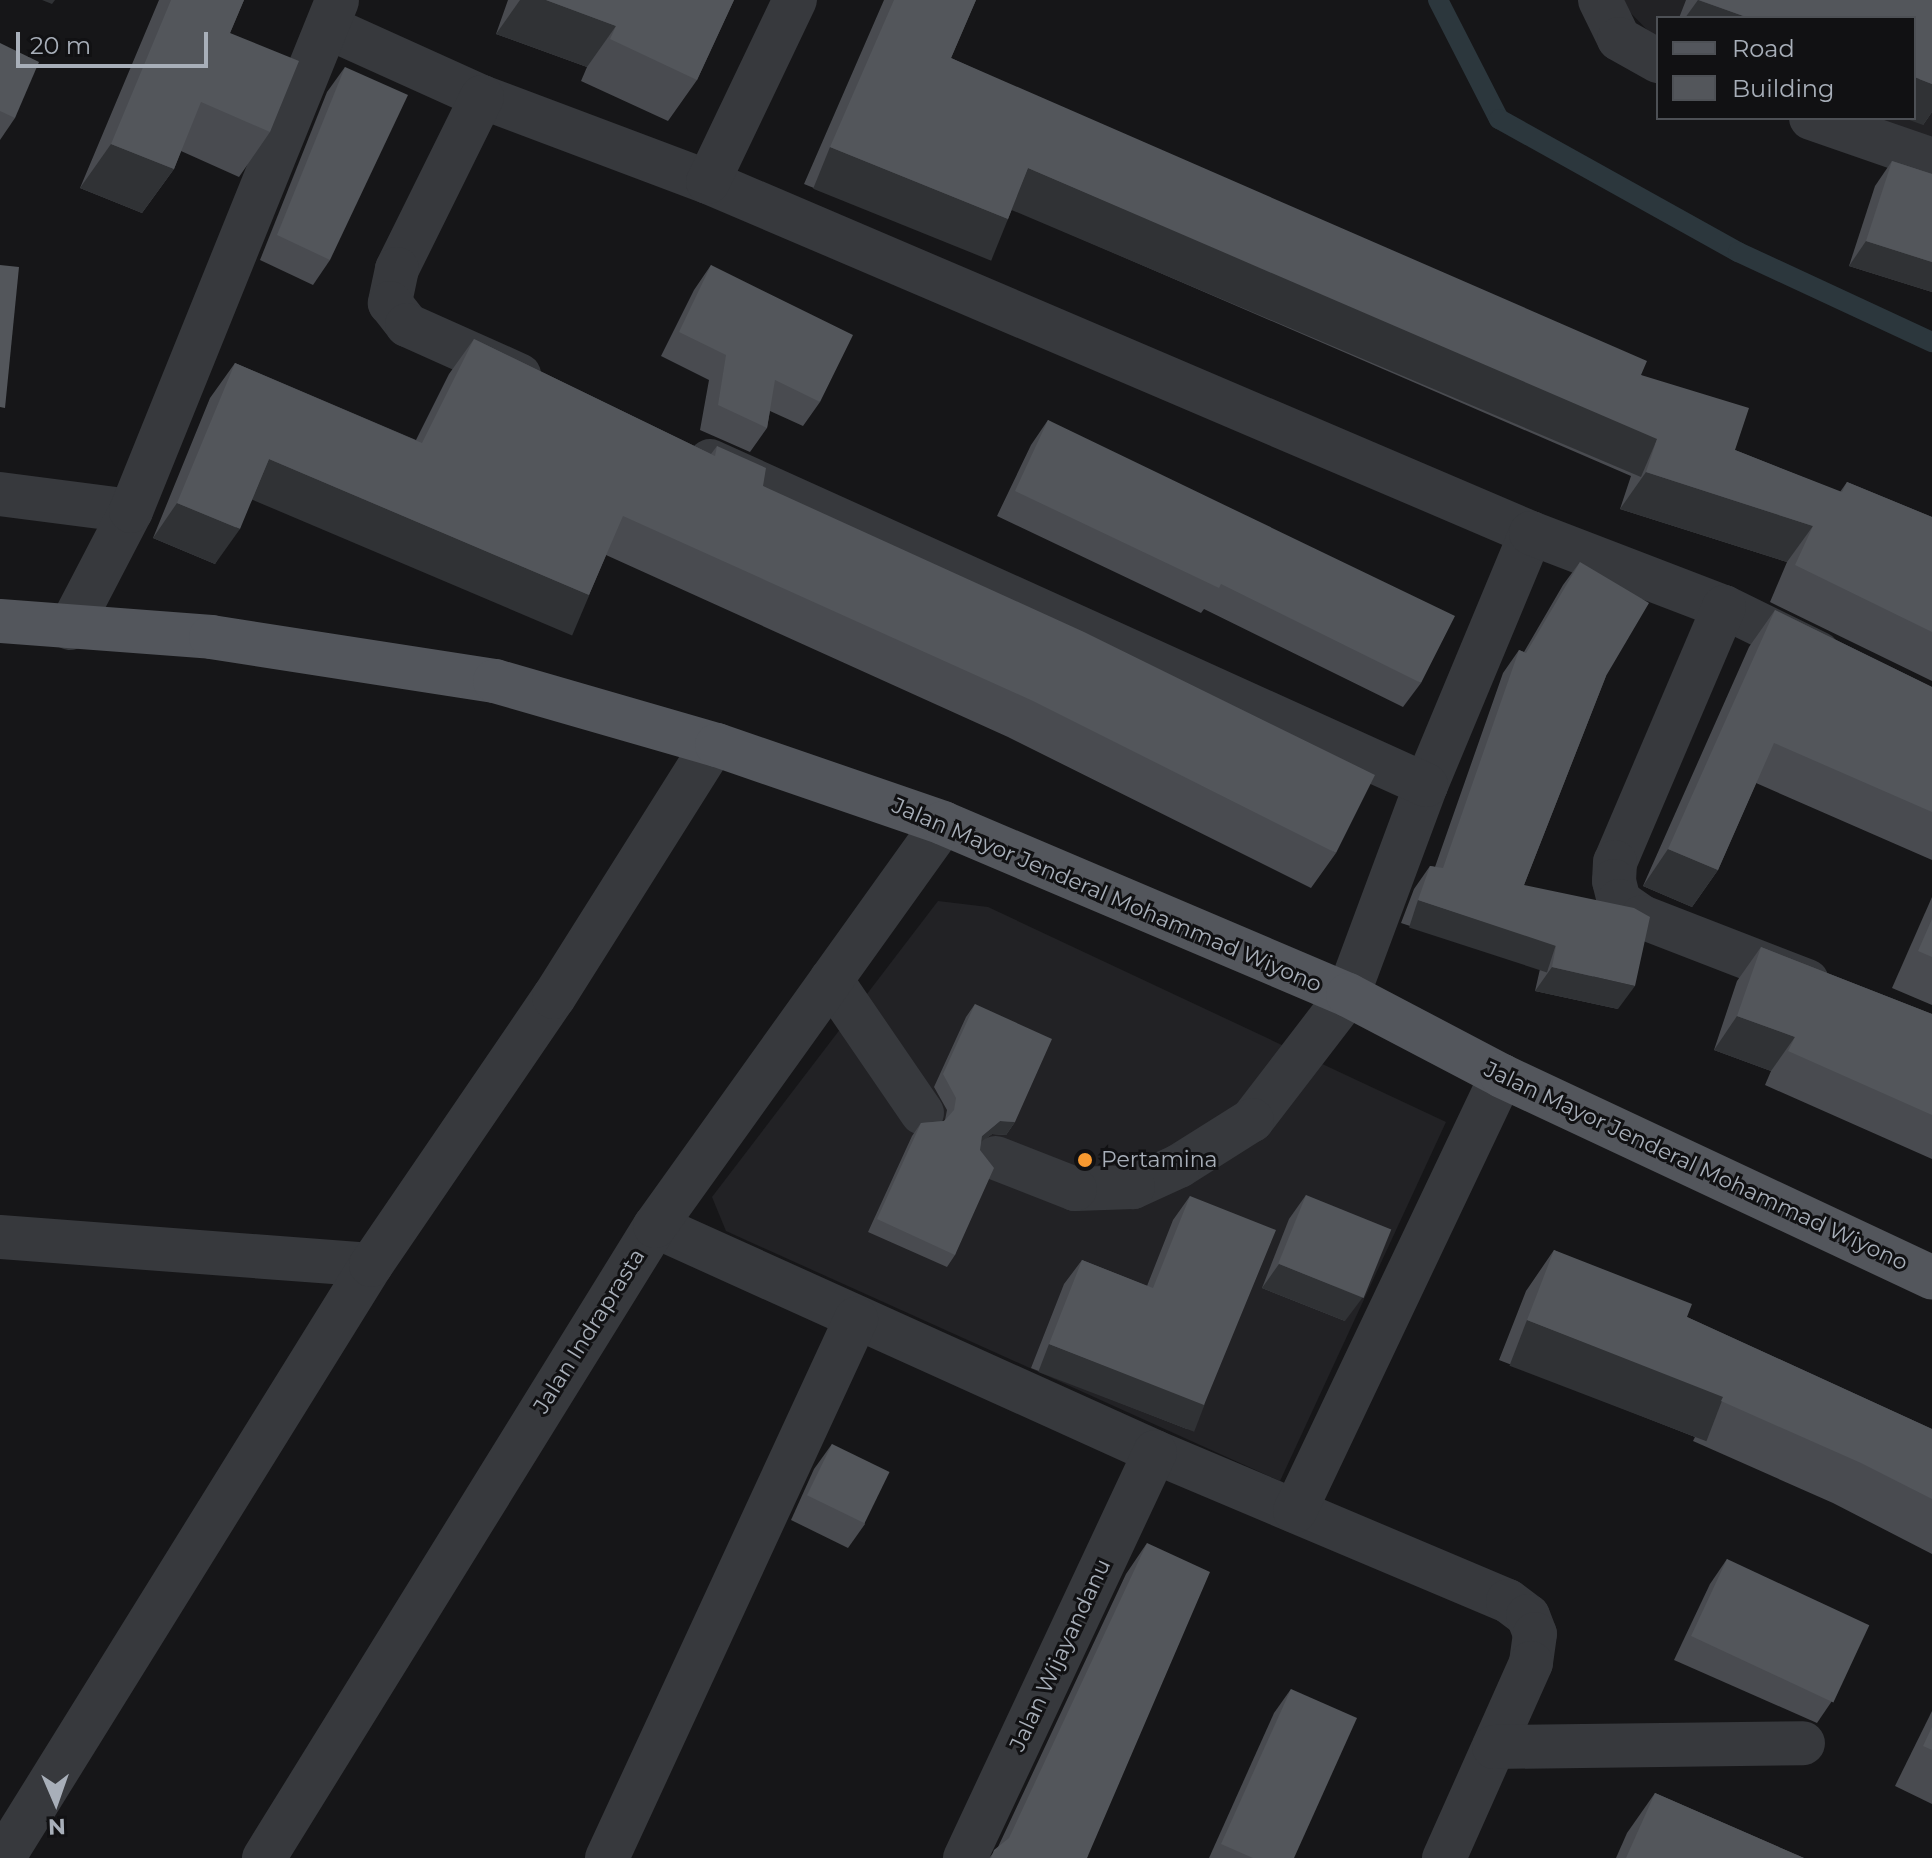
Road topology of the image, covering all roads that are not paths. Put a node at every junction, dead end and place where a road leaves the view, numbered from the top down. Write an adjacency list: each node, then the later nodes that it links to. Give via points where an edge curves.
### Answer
1 (795, 0): 8 (street)
2 (1600, 0): 4 (street, via 1619,39)
3 (332, 14): 5 (street); 12 (street)
4 (1656, 60)
5 (482, 97): 8 (street); 9 (street, via 397,269 390,303 407,325)
6 (1817, 120): 7 (street)
7 (1932, 160)
8 (708, 182): 13 (street)
9 (553, 391)
10 (669, 443): 19 (street)
11 (0, 494): 12 (street)
12 (131, 511): 16 (street)
13 (1531, 533): 14 (street); 19 (street)
14 (1724, 607): 17 (street); 23 (street, via 1615,862 1619,901 1642,917)
15 (0, 621): 16 (main road, Jalan Mayor Jenderal Mohammad Wiyono)
16 (70, 628): 18 (main road, Jalan Mayor Jenderal Mohammad Wiyono, via 211,637 495,681)
17 (1849, 668)
18 (713, 745): 20 (main road, Jalan Mayor Jenderal Mohammad Wiyono); 29 (street, via 554,997)
19 (1426, 785): 22 (street)
20 (943, 823): 21 (street, Jalan Indraprasta); 22 (main road, Jalan Mayor Jenderal Mohammad Wiyono)
21 (831, 980): 25 (street); 27 (street, Jalan Indraprasta)
22 (1348, 995): 24 (main road, Jalan Mayor Jenderal Mohammad Wiyono); 26 (street, via 1252,1120 1179,1166 1133,1187 1075,1189)
23 (1845, 996)
24 (1502, 1076): 30 (main road, Jalan Mayor Jenderal Mohammad Wiyono); 33 (street)
25 (922, 1113)
26 (996, 1158)
27 (655, 1226): 31 (street); 37 (street, Jalan Indraprasta)
28 (0, 1237): 29 (street)
29 (371, 1265): 36 (street)
30 (1932, 1277)
31 (856, 1319): 32 (street); 38 (street)
32 (1155, 1452): 33 (street); 39 (street, Jalan Wijayandanu)
33 (1295, 1511): 35 (street, via 1508,1601 1528,1616 1535,1634 1531,1663)
34 (1803, 1743): 35 (street)
35 (1494, 1747): 40 (street)
36 (3, 1858)
37 (264, 1858)
38 (607, 1858)
39 (965, 1858)
40 (1444, 1858)

